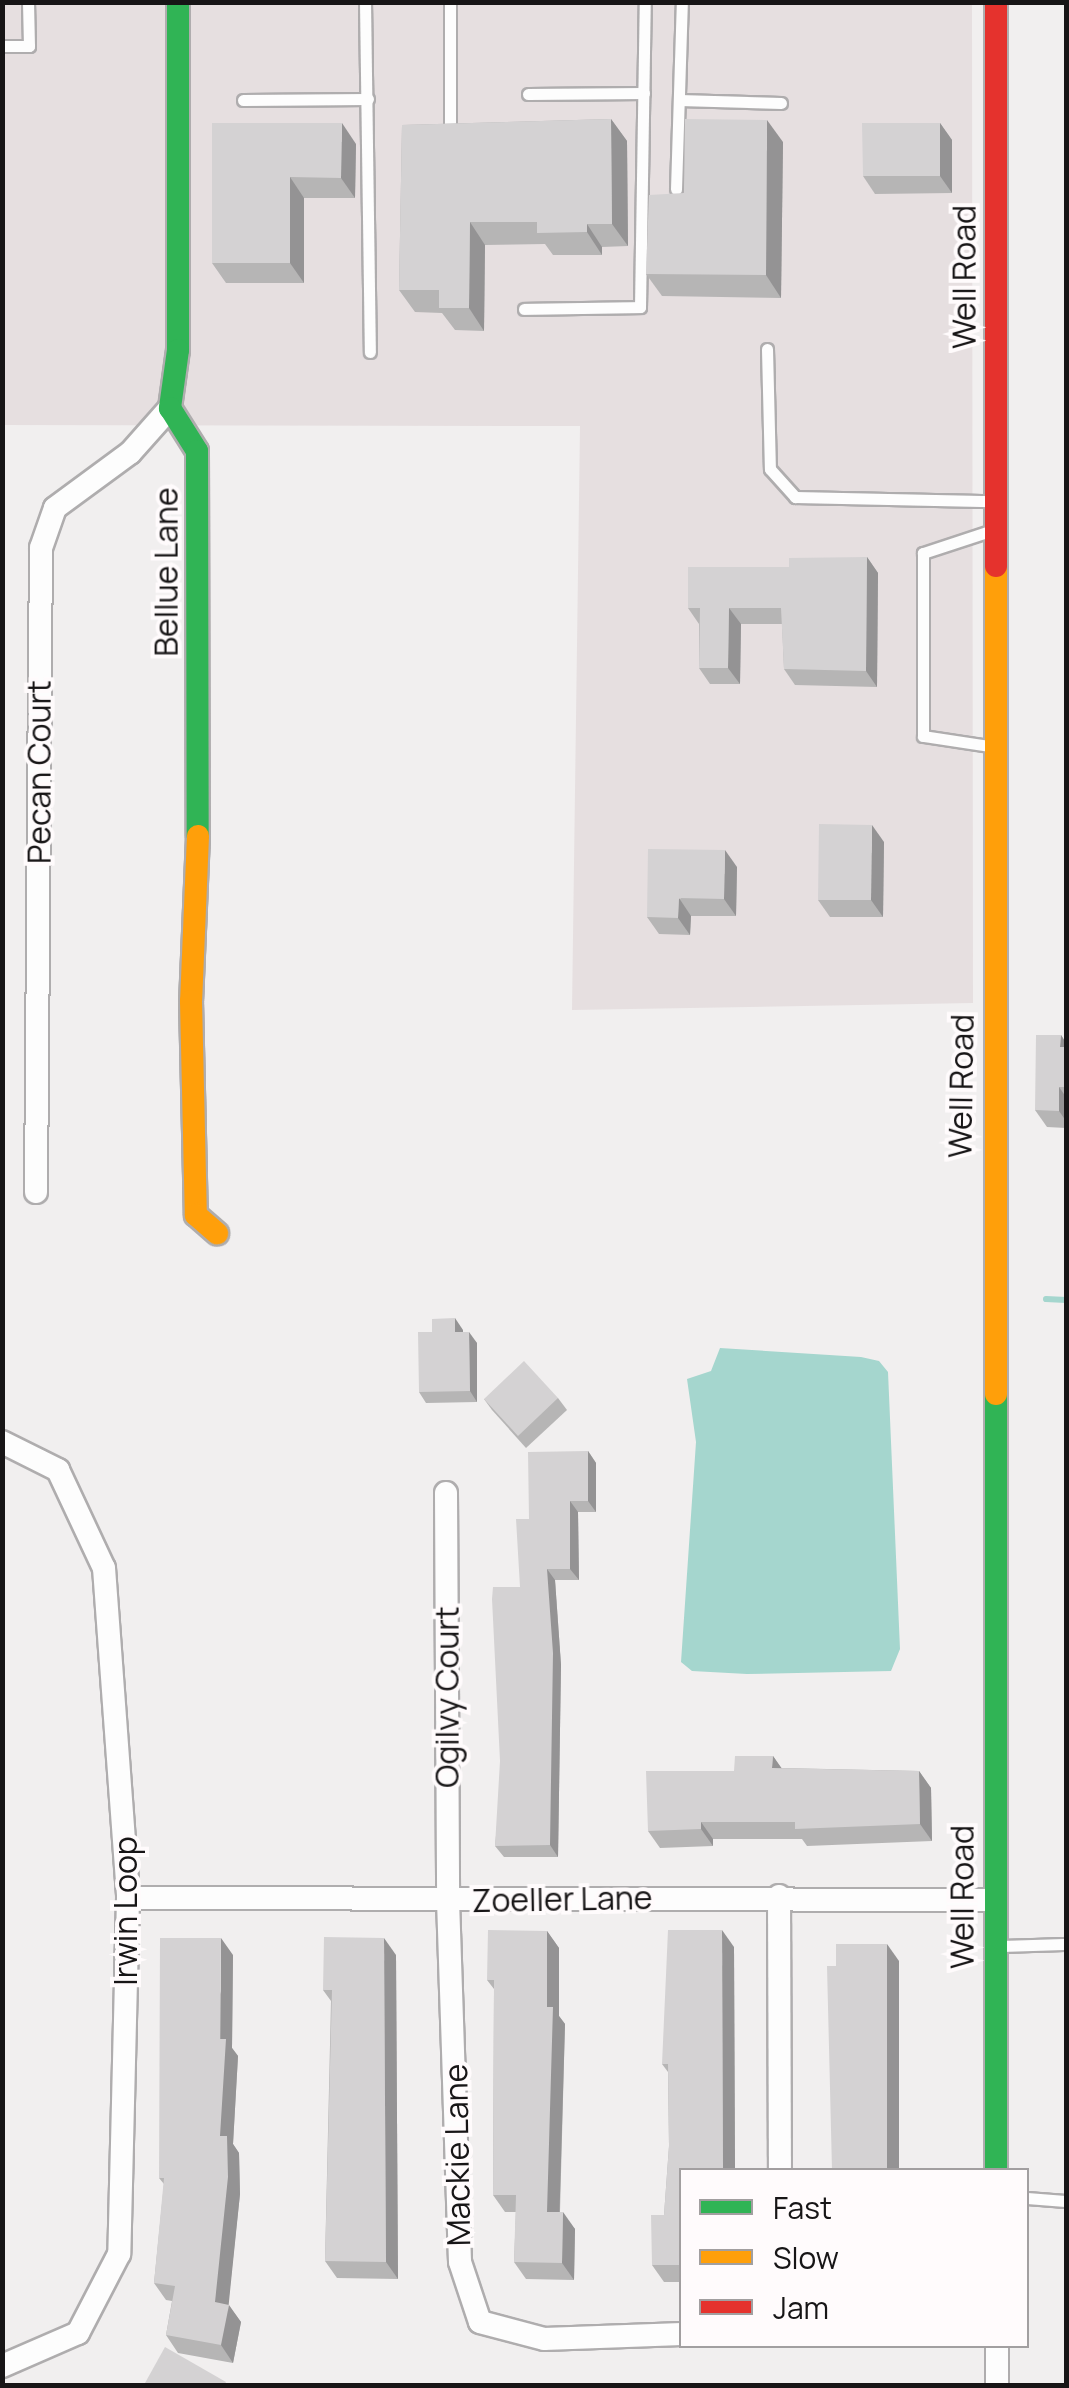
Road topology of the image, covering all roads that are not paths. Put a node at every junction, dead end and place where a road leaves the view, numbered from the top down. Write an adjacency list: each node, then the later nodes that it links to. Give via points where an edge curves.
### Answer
1 (28, 2): 8 (lane, via 28,46)
2 (178, 2): 20 (street, via 178,350)
3 (365, 2): 11 (lane)
4 (450, 2): 15 (lane)
5 (645, 2): 9 (lane)
6 (682, 2): 13 (lane)
7 (996, 2): 21 (street, Well Road)
8 (2, 46)
9 (644, 93): 10 (lane); 17 (lane, via 640,308)
10 (528, 94)
11 (368, 99): 12 (lane); 19 (lane)
12 (243, 100)
13 (679, 100): 14 (lane); 16 (lane)
14 (781, 102)
15 (450, 130)
16 (676, 189)
17 (524, 309)
18 (767, 349): 21 (lane, via 770,469 796,498)
19 (370, 352)
20 (170, 408): 24 (street, Pecan Court, via 130,453 55,508 41,548); 25 (street, Bellue Lane, via 197,451 196,1215)
21 (997, 501): 22 (street, Well Road)
22 (997, 530): 23 (street, Well Road); 23 (lane, via 977,530 923,553 923,736)
23 (996, 748): 31 (street, Well Road)
24 (36, 1192)
25 (217, 1232)
26 (2, 1442): 29 (street, Irwin Loop, via 58,1470 104,1568)
27 (446, 1492): 30 (street, Ogilvy Court)
28 (779, 1896): 30 (street, Zoeller Lane); 31 (street, Zoeller Lane); 34 (street)
29 (128, 1898): 30 (street, Zoeller Lane); 40 (street, Irwin Loop, via 119,2254 78,2334)
30 (448, 1900): 38 (street, Mackie Lane, via 460,2262 480,2322 544,2338)
31 (995, 1900): 33 (street, Well Road)
32 (1066, 1944): 33 (lane)
33 (995, 1946): 35 (street, Well Road)
34 (780, 2168)
35 (996, 2168)
36 (1029, 2198): 37 (lane)
37 (1066, 2201)
38 (679, 2334)
39 (997, 2348): 41 (street)
40 (2, 2366)
41 (997, 2386)

